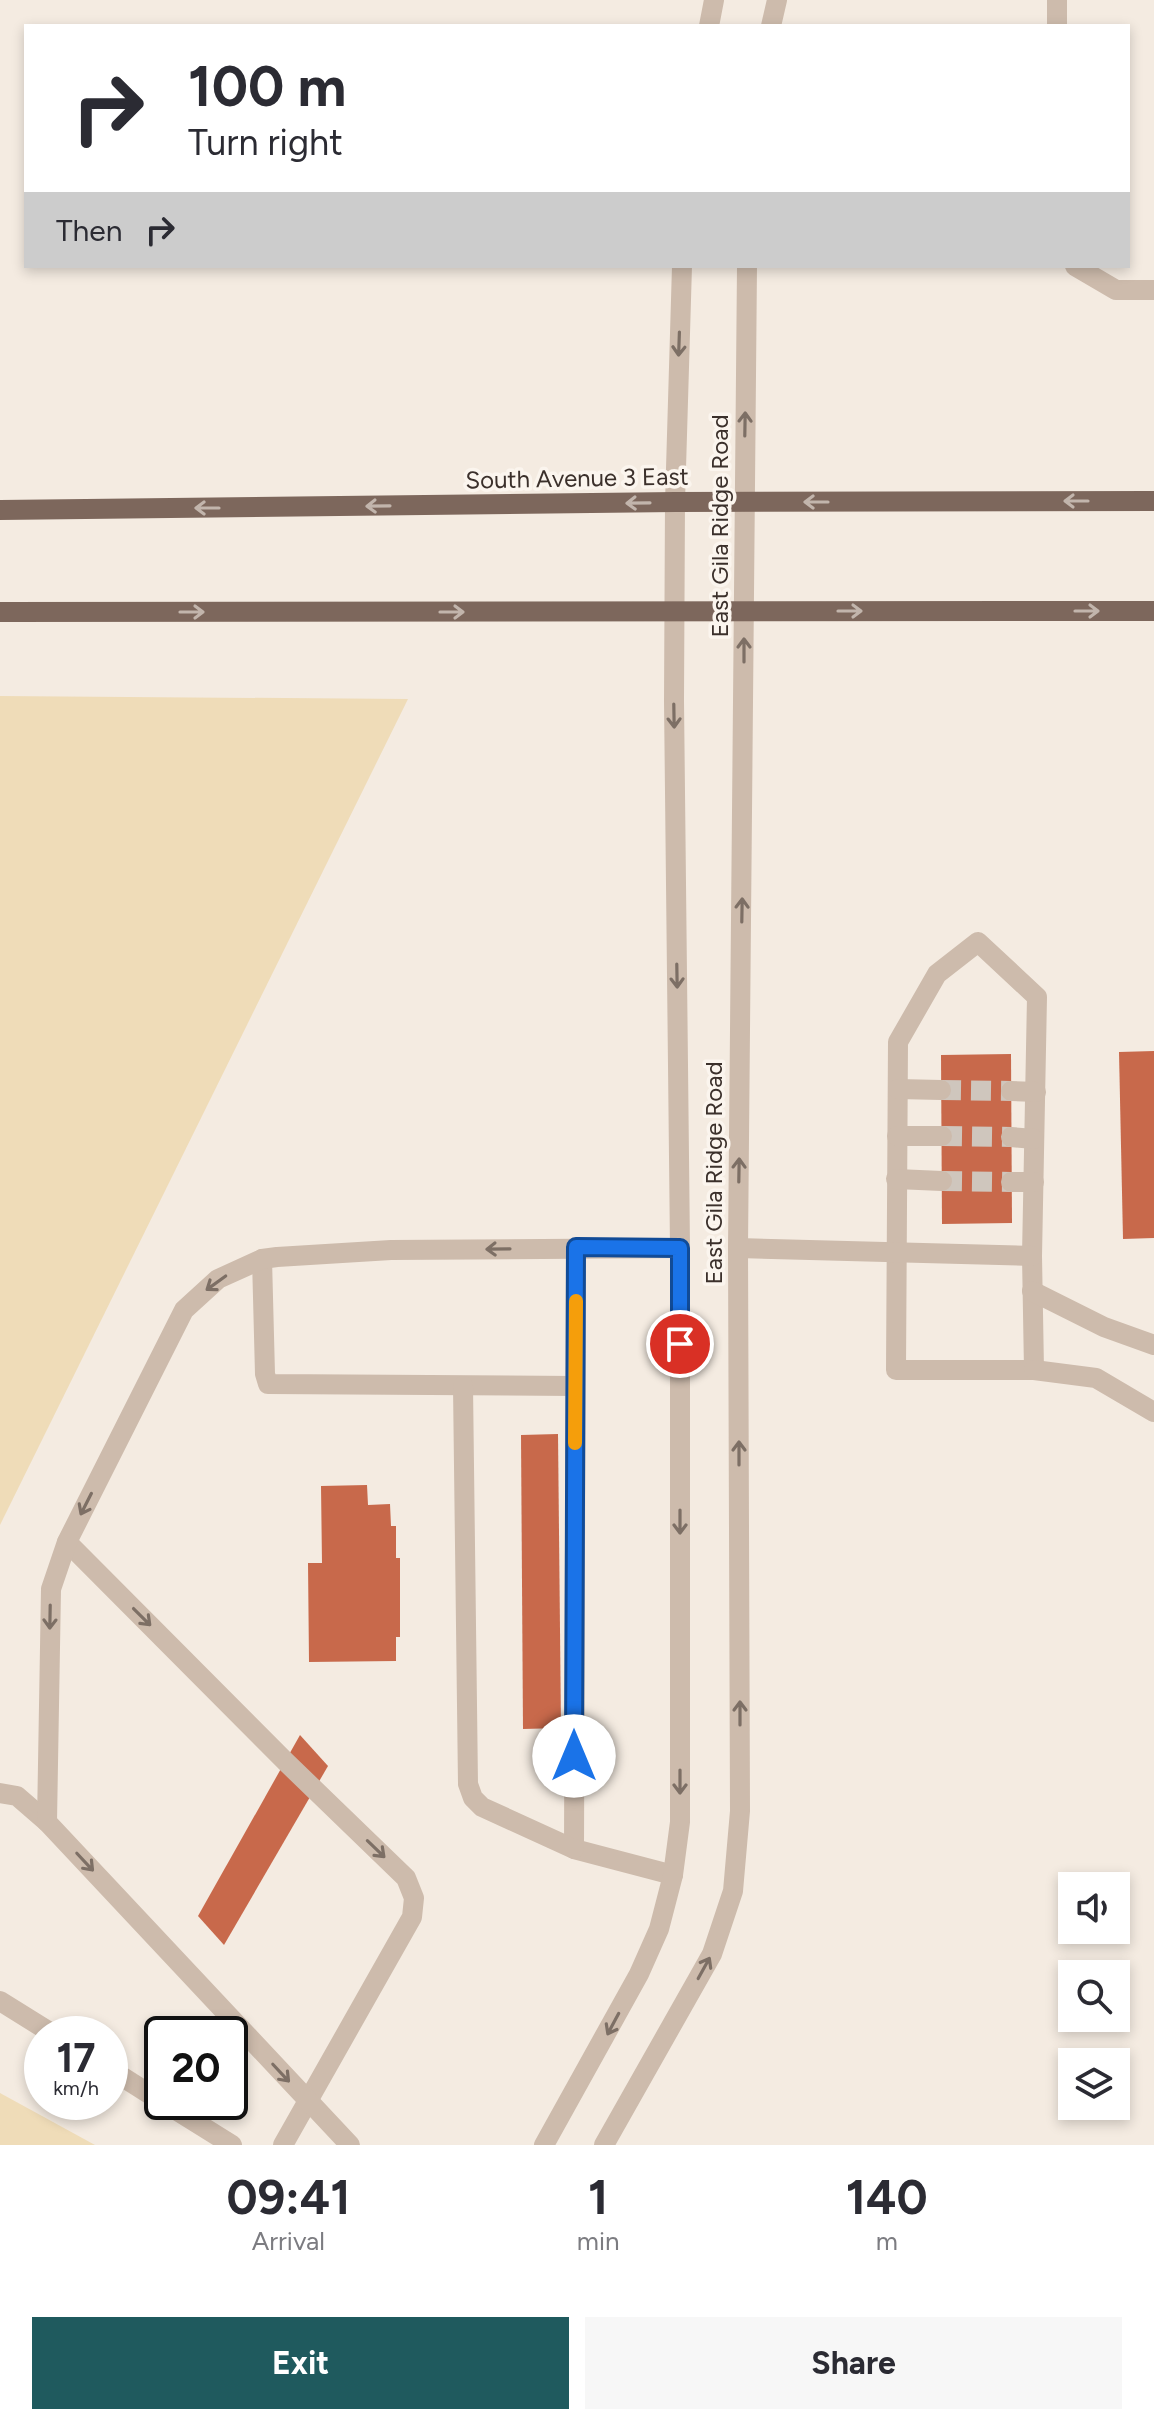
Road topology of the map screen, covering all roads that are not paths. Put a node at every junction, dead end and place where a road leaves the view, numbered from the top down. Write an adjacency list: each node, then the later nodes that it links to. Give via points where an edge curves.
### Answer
1 (714, 0): 4 (street)
2 (777, 0): 5 (street)
3 (1057, 0): 6 (street)
4 (709, 24)
5 (771, 24)
6 (1057, 24)
7 (682, 268): 12 (street, East Gila Ridge Road, one-way to 12)
8 (747, 268): 13 (street, East Gila Ridge Road, one-way to 8)
9 (1078, 268): 10 (street, via 1116,290)
10 (1154, 290)
11 (1154, 501): 13 (main road, South Avenue 3 East, one-way to 13)
12 (675, 502): 13 (main road, South Avenue 3 East); 14 (main road, South Avenue 3 East, one-way to 14); 15 (street, East Gila Ridge Road)
13 (744, 502): 16 (street, East Gila Ridge Road)
14 (0, 510)
15 (675, 610): 16 (main road); 18 (main road, one-way to 15); 32 (street, East Gila Ridge Road, one-way to 32)
16 (744, 610): 17 (main road, one-way to 17); 33 (street, East Gila Ridge Road, one-way to 16)
17 (1154, 611)
18 (0, 612)
19 (898, 1089): 20 (street); 22 (street, via 898,1042 937,974 978,942 1037,997); 23 (street)
20 (941, 1090)
21 (1011, 1091): 22 (street)
22 (1036, 1092): 26 (street)
23 (897, 1136): 24 (street); 27 (street)
24 (942, 1136)
25 (1011, 1137): 26 (street)
26 (1034, 1139): 30 (street)
27 (896, 1179): 28 (street); 34 (street)
28 (942, 1181)
29 (1011, 1182): 30 (street)
30 (1034, 1182): 35 (street)
31 (576, 1247): 32 (street); 36 (street, one-way to 36, via 391,1250); 41 (street)
32 (680, 1248): 47 (street, East Gila Ridge Road, one-way to 47, via 680,1822)
33 (738, 1248): 34 (street); 56 (street, East Gila Ridge Road, one-way to 33, via 712,1954 733,1891 740,1811)
34 (896, 1253): 35 (street); 39 (street, via 896,1370)
35 (1032, 1256): 37 (street)
36 (262, 1259): 40 (street, via 268,1384); 43 (street, one-way to 43, via 218,1279 184,1310)
37 (1032, 1291): 38 (street); 39 (street)
38 (1154, 1345)
39 (1034, 1370): 42 (street, via 1096,1378)
40 (463, 1386): 41 (street); 46 (street, via 468,1784 482,1807)
41 (575, 1386): 46 (street)
42 (1154, 1412)
43 (67, 1542): 45 (street, one-way to 45, via 51,1589); 50 (street, one-way to 50, via 406,1878 414,1898 412,1917)
44 (0, 1793): 45 (street, via 17,1796)
45 (47, 1822): 50 (street, one-way to 50)
46 (574, 1849): 47 (street)
47 (673, 1875): 55 (street, East Gila Ridge Road, one-way to 55, via 659,1929 639,1974)
48 (0, 2001): 49 (street)
49 (24, 2016)
50 (308, 2102): 53 (street); 54 (street)
51 (191, 2120): 52 (street)
52 (232, 2145)
53 (283, 2145)
54 (350, 2145)
55 (544, 2145)
56 (604, 2145)

